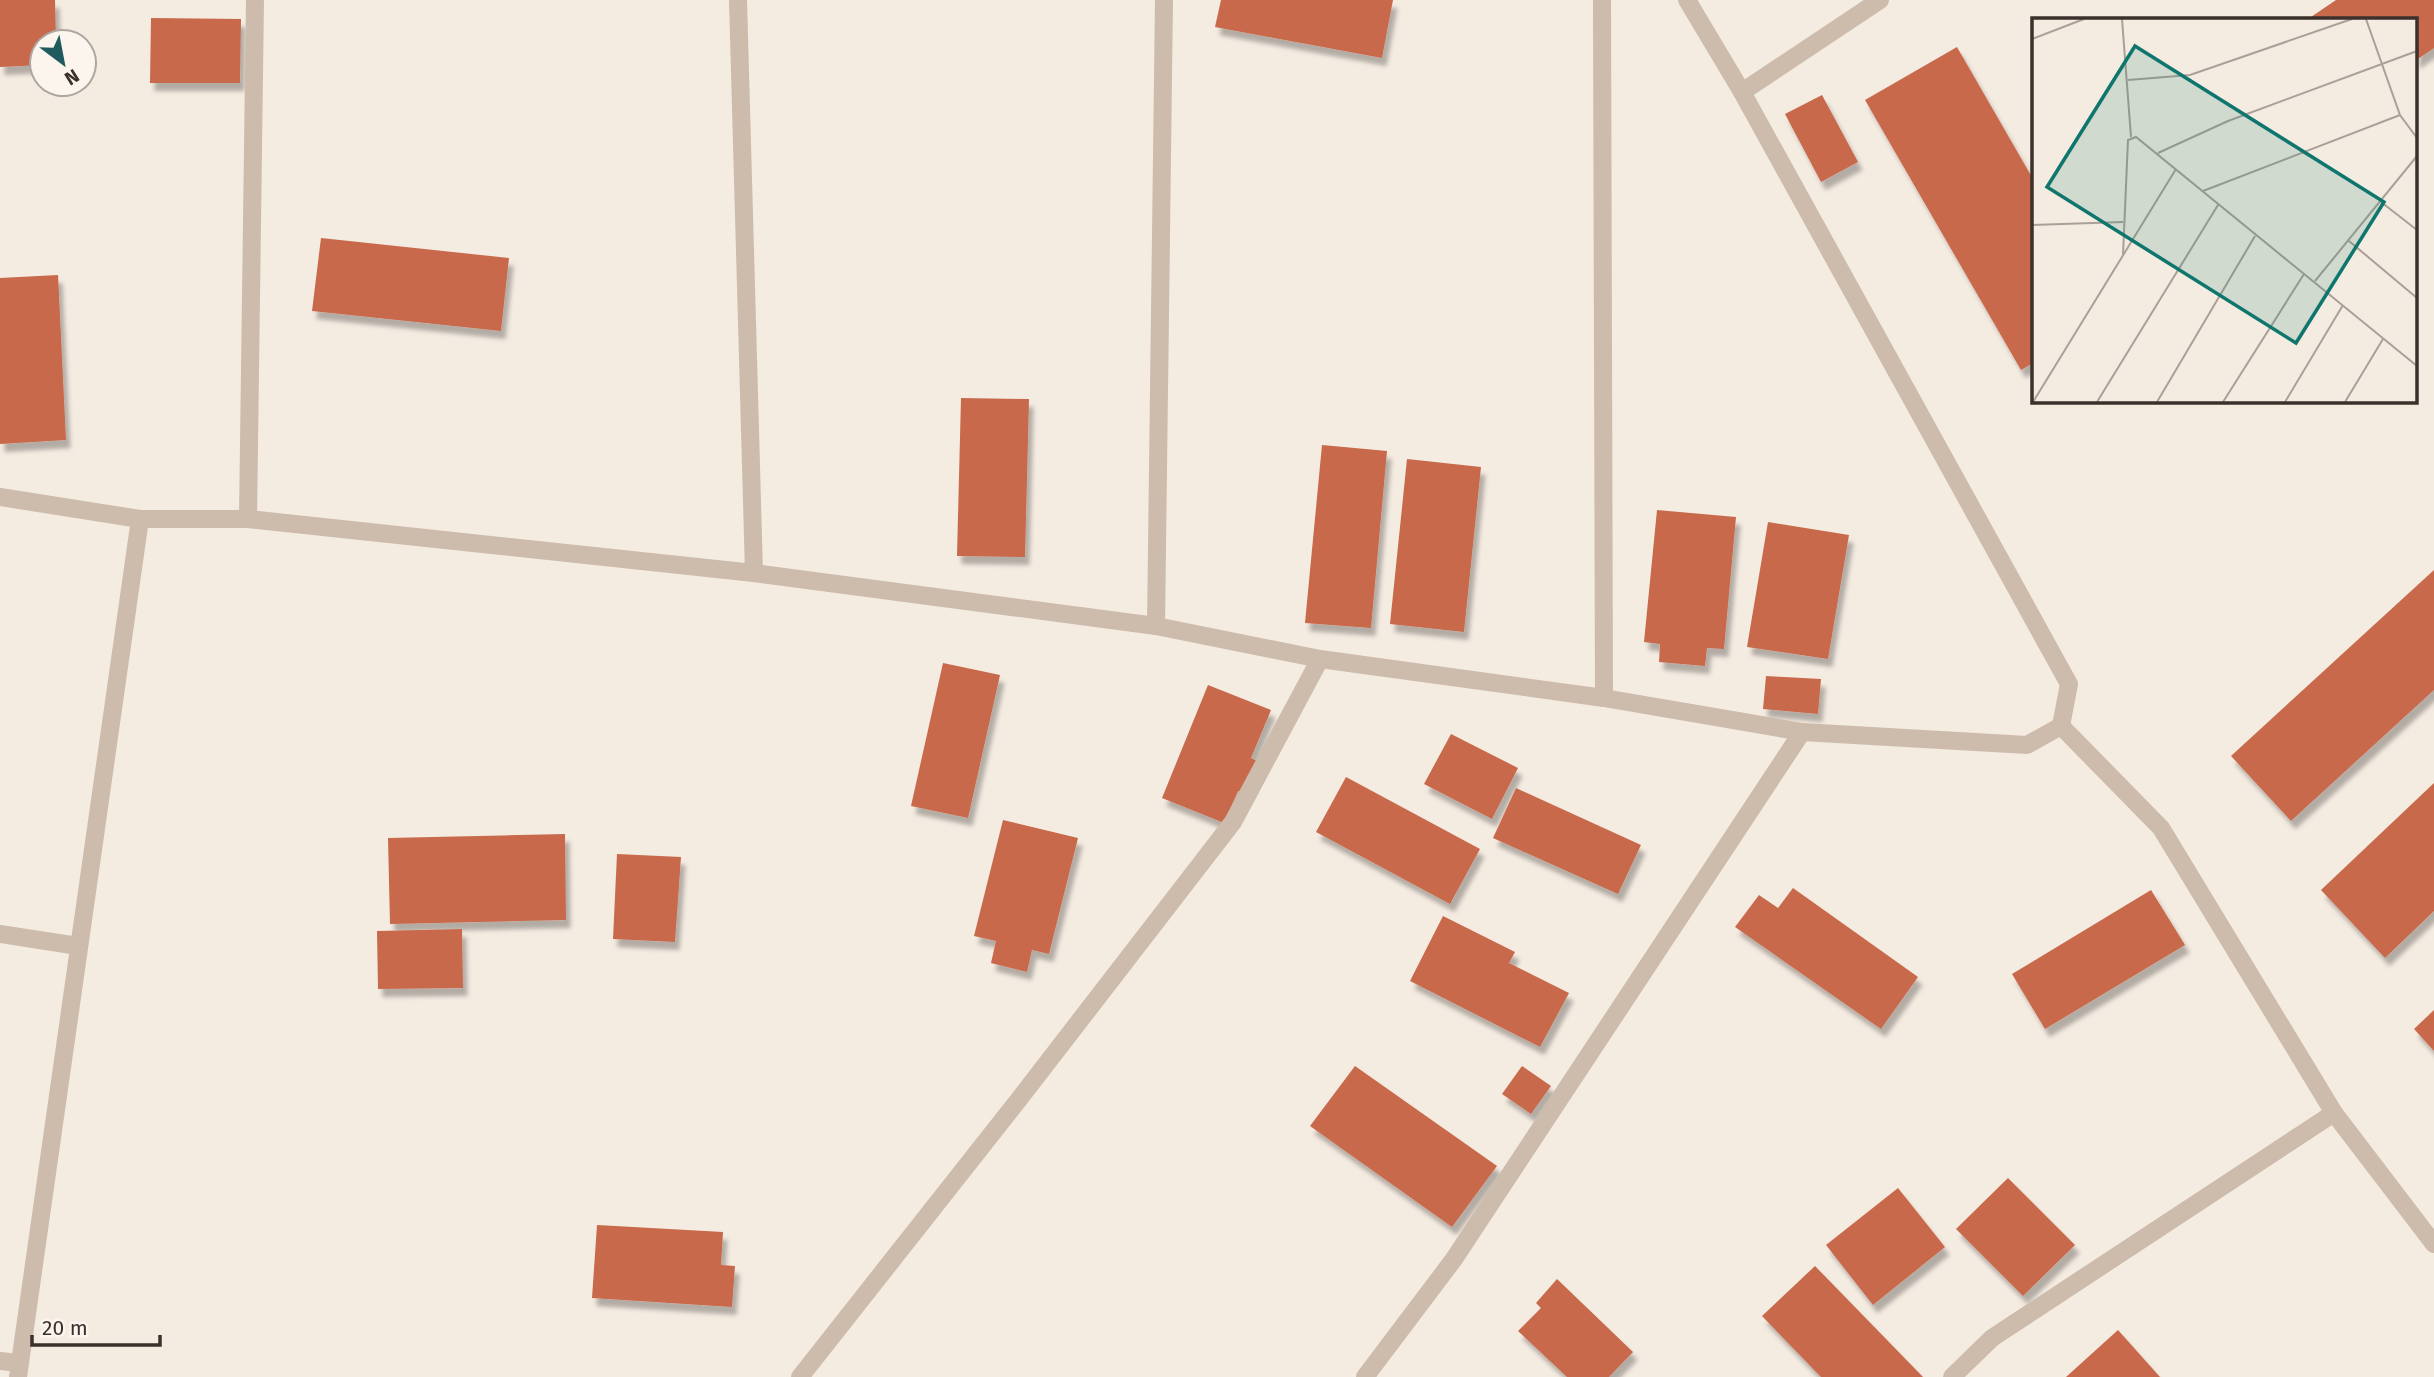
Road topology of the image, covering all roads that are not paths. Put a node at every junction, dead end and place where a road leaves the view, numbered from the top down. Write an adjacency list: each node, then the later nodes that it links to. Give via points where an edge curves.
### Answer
1 (255, 0): 10 (street)
2 (738, 0): 11 (street)
3 (1164, 0): 12 (street)
4 (1602, 0): 14 (street)
5 (1687, 0): 7 (street)
6 (1880, 0): 7 (street)
7 (1742, 92): 15 (street, via 2069,684)
8 (0, 497): 9 (street)
9 (140, 519): 10 (street); 18 (street)
10 (248, 519): 11 (street)
11 (754, 573): 12 (street)
12 (1156, 626): 13 (street)
13 (1320, 659): 14 (street); 23 (street, via 1233,822)
14 (1604, 698): 16 (street)
15 (2061, 726): 16 (street, via 2027,745); 19 (street, via 2161,828)
16 (1802, 732): 24 (street, via 1454,1259)
17 (0, 934): 18 (street)
18 (78, 946): 22 (street)
19 (2333, 1113): 20 (street); 25 (street, via 1992,1338)
20 (2434, 1244)
21 (0, 1361): 22 (street)
22 (19, 1370)
23 (800, 1377)
24 (1365, 1377)
25 (1952, 1377)

